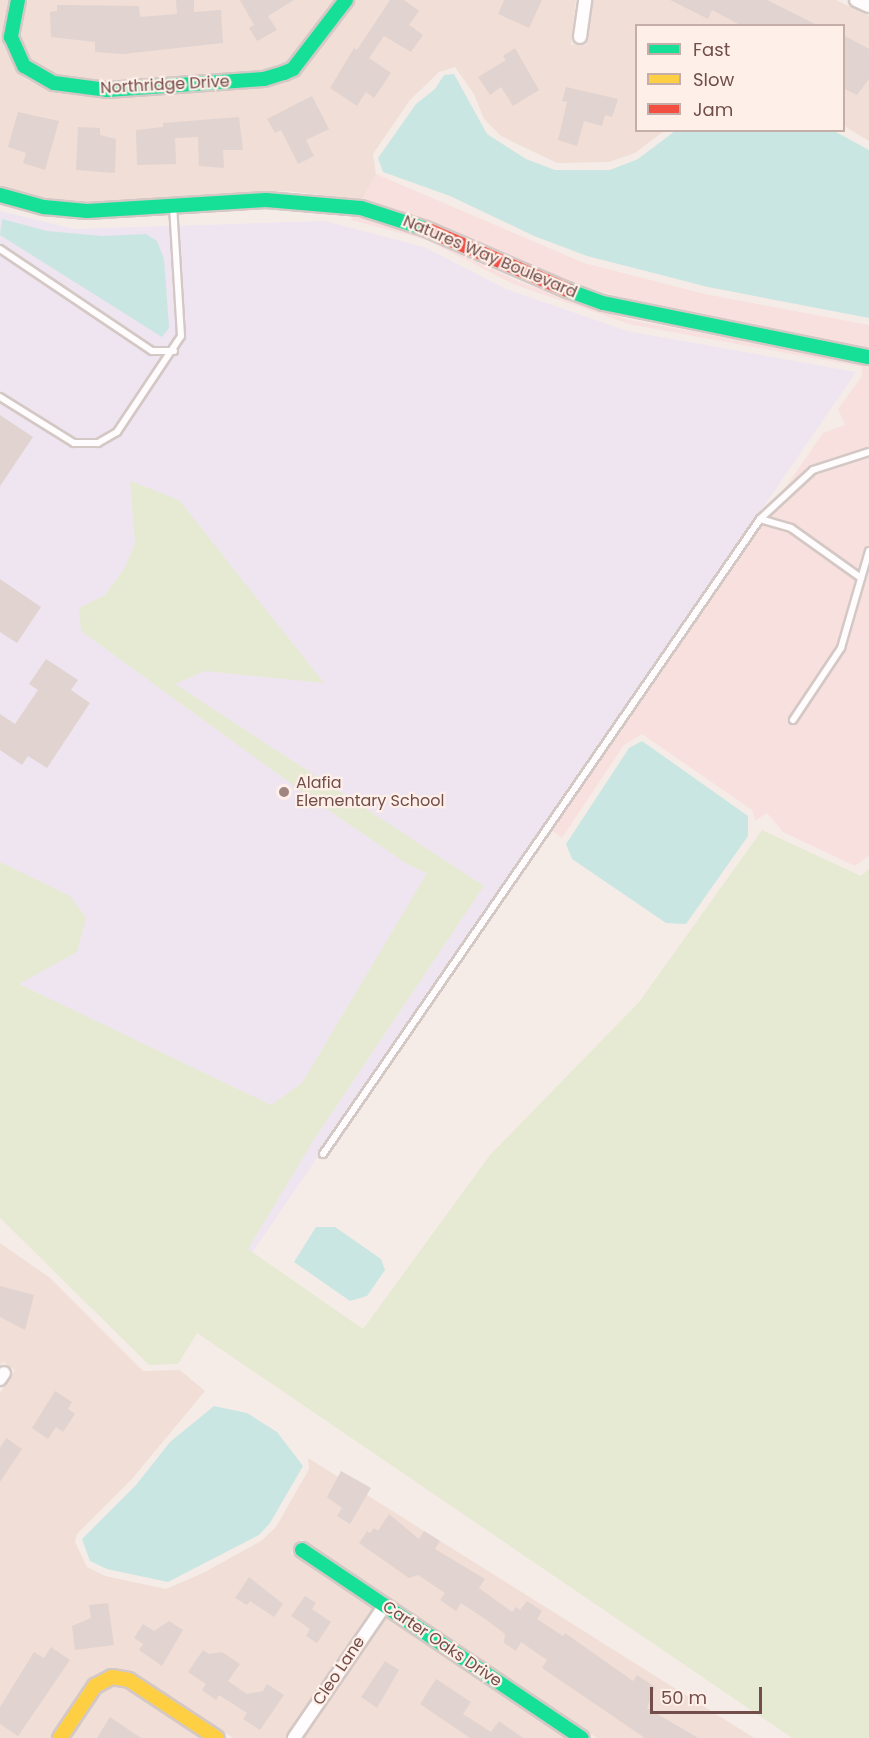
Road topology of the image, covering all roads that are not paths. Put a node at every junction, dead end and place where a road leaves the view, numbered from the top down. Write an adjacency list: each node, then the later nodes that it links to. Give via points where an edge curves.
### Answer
1 (18, 0): 2 (street, Northridge Drive, via 11,37 24,66 54,83 107,90 264,79 284,74 293,69)
2 (346, 0)
3 (585, 0): 6 (street)
4 (856, 0): 5 (street)
5 (869, 6)
6 (580, 37)
7 (0, 195): 8 (street, Natures Way Boulevard, via 72,210)
8 (173, 207): 10 (lane, via 183,317); 11 (street, Natures Way Boulevard, via 286,200 361,208 442,234 524,274 612,306)
9 (0, 249): 10 (lane, via 152,351)
10 (174, 351): 12 (lane, via 122,425 98,443 74,443 62,438)
11 (869, 357)
12 (0, 397)
13 (869, 452): 14 (lane, via 813,470)
14 (760, 519): 16 (lane, via 791,528); 18 (lane)
15 (869, 551): 16 (lane)
16 (861, 578): 17 (lane, via 841,648)
17 (793, 720)
18 (323, 1154)
19 (302, 1550): 20 (street, Carter Oaks Drive)
20 (384, 1605): 23 (street, Cleo Lane); 24 (street, Carter Oaks Drive)
21 (60, 1738): 22 (street, via 95,1686 112,1677 129,1680)
22 (217, 1738)
23 (294, 1738)
24 (582, 1738)

